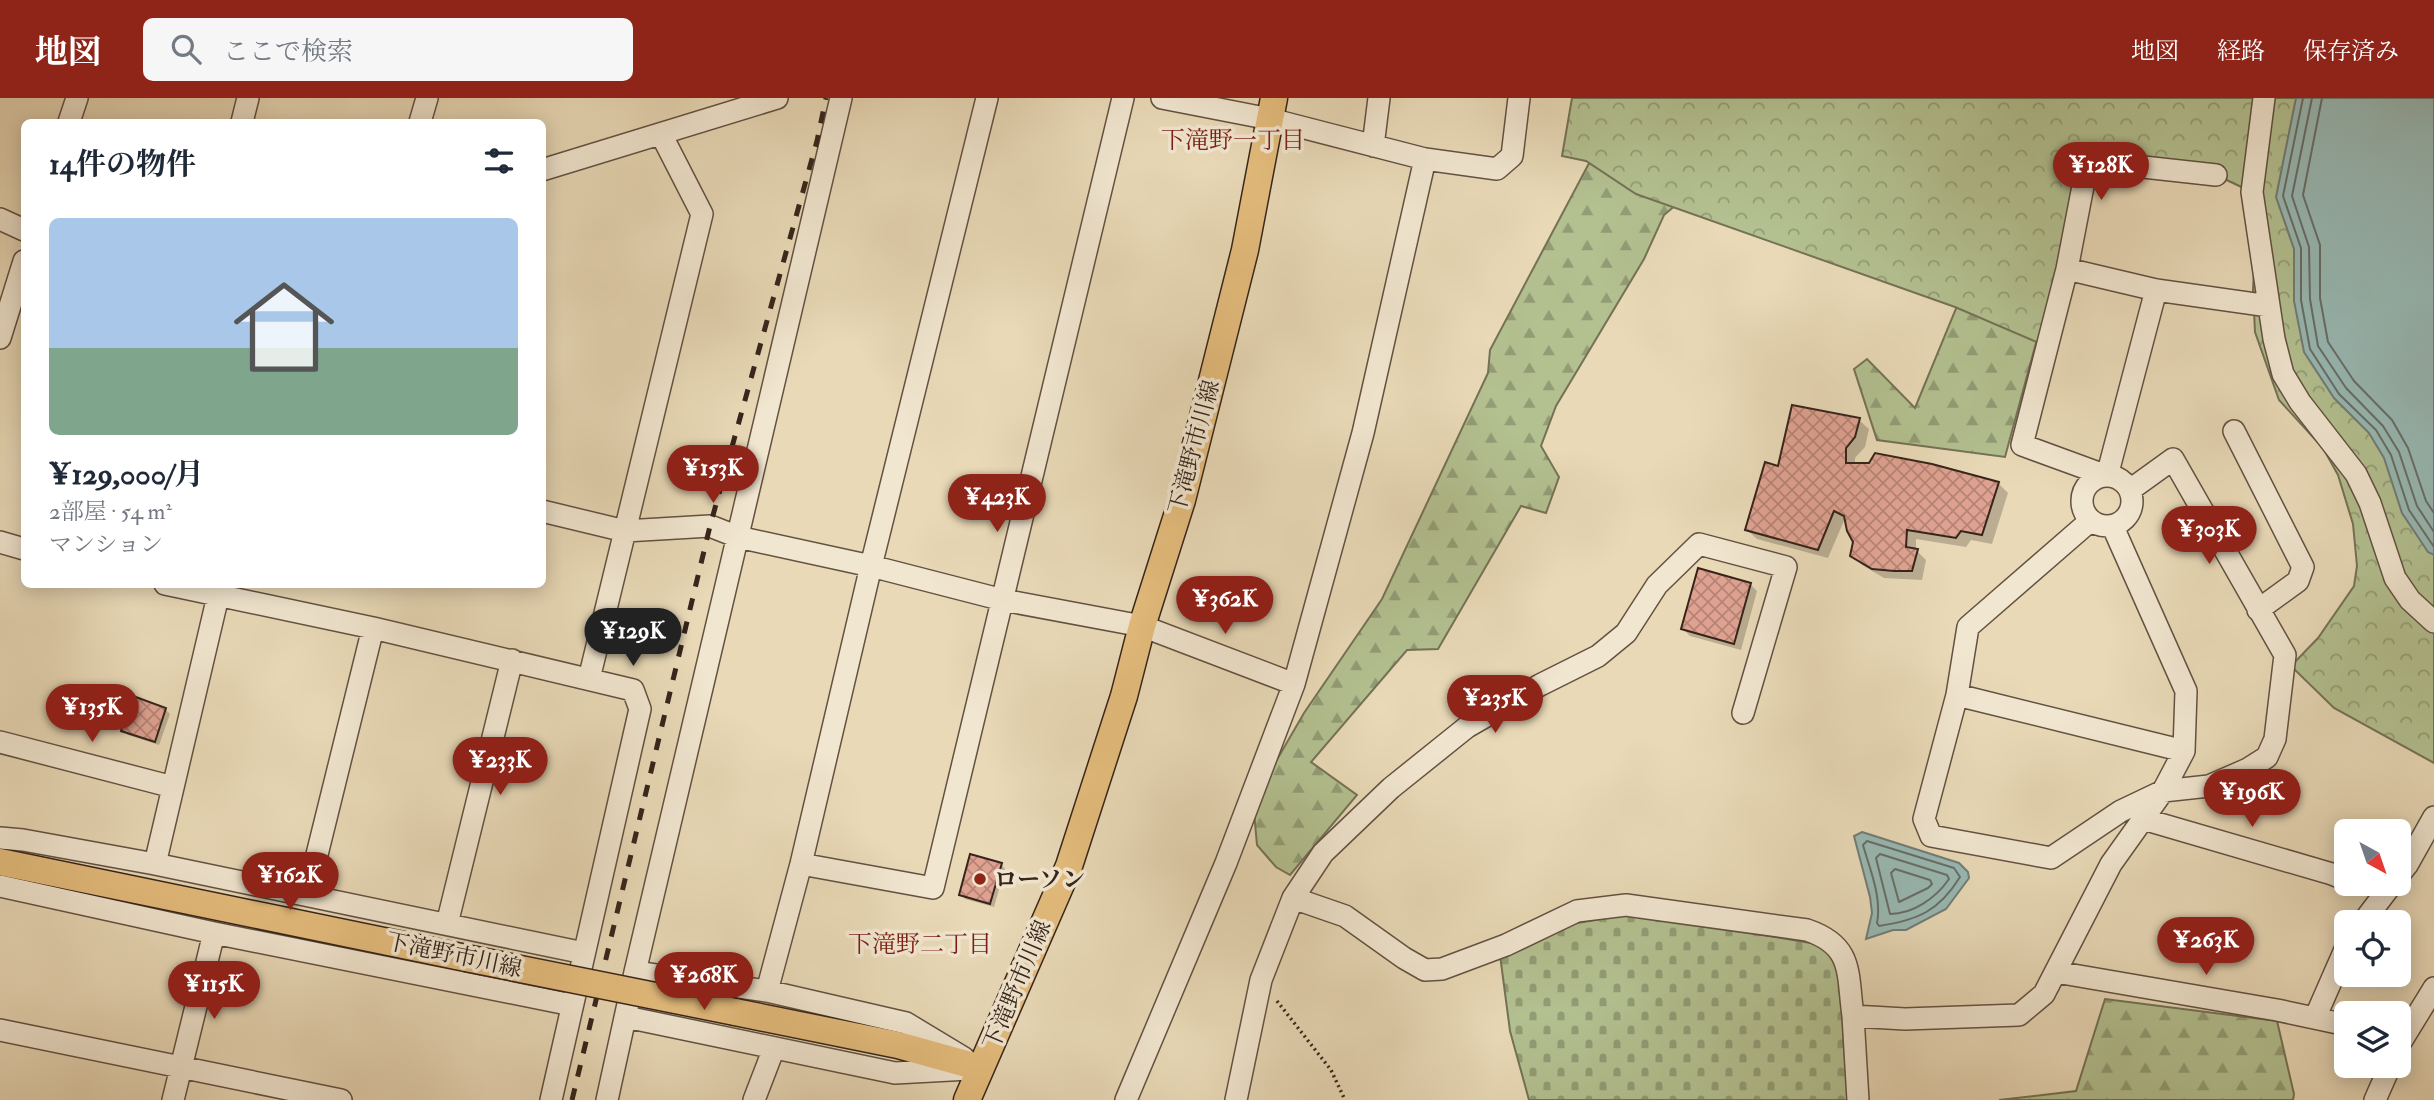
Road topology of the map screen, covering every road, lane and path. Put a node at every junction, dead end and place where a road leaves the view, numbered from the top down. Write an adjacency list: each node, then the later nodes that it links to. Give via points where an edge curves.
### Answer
1 (77, 98): 13 (street)
2 (248, 98): 14 (street)
3 (427, 98): 15 (street)
4 (777, 98): 16 (street)
5 (841, 98): 35 (street)
6 (987, 98): 38 (street)
7 (1123, 98): 41 (street)
8 (1379, 98): 17 (street)
9 (1519, 98): 18 (street, via 1512,156 1497,170)
10 (2264, 98): 26 (street, via 2252,192)
11 (1174, 99): 12 (street)
12 (1272, 109): 17 (street); 44 (main road, 下滝野市川線, via 1245,250 1182,500)
13 (70, 119)
14 (243, 119)
15 (420, 119)
16 (661, 134): 19 (street); 34 (street, via 702,214)
17 (1373, 146): 18 (street)
18 (1425, 159): 48 (street, via 1363,433)
19 (546, 169)
20 (2216, 175): 23 (street, via 2107,163 2084,181)
21 (0, 219): 22 (street)
22 (21, 229)
23 (2067, 269): 25 (street); 29 (street, via 2022,445)
24 (21, 271): 27 (street)
25 (2156, 290): 26 (street); 29 (street)
26 (2269, 306): 43 (street, via 2283,374 2356,474 2395,578)
27 (0, 338)
28 (2234, 431): 42 (street, via 2303,567 2298,581)
29 (2107, 476): 30 (street, via 2121,479); 32 (street, via 2088,484 2083,493 2084,513)
30 (2130, 490): 33 (street, via 2131,512); 42 (street, via 2173,459)
31 (546, 512): 34 (street)
32 (2090, 520): 33 (street); 49 (street, via 1968,626)
33 (2113, 527): 52 (street, via 2186,691)
34 (625, 531): 35 (street, via 710,526); 47 (street)
35 (738, 537): 38 (street); 69 (street)
36 (0, 542): 37 (street)
37 (21, 548)
38 (872, 566): 41 (street); 61 (street)
39 (183, 588): 40 (street)
40 (218, 596): 45 (street); 53 (street)
41 (1003, 600): 44 (street); 61 (street, via 933,888)
42 (2258, 610): 54 (street, via 2286,655 2275,738 2267,757 2209,786)
43 (2434, 622)
44 (1142, 626): 48 (street); 84 (main road, 下滝野市川線, via 1069,866)
45 (373, 628): 46 (street); 64 (street)
46 (512, 660): 47 (street); 66 (street)
47 (589, 679): 68 (street, via 634,690 640,709)
48 (1294, 684): 92 (street, via 1226,863)
49 (1957, 695): 52 (street); 54 (street, via 1924,819 1931,836 2051,858 2121,811)
50 (1743, 713): 65 (street, via 1786,567 1699,544 1657,585 1626,633 1598,656 1467,727 1391,788 1323,853)
51 (0, 742): 53 (street)
52 (2184, 751): 54 (street)
53 (173, 787): 60 (street)
54 (2163, 791): 56 (street)
55 (2434, 817): 58 (street)
56 (2143, 819): 62 (street); 70 (street, via 2111,864)
57 (0, 838): 60 (street)
58 (2412, 853)
59 (0, 862): 84 (main road, 下滝野市川線, bridge, via 898,1045)
60 (155, 864): 64 (street)
61 (801, 864): 74 (street)
62 (2334, 875)
63 (0, 886): 67 (street)
64 (307, 895): 66 (street)
65 (1293, 898): 72 (street); 76 (street, via 1345,916 1425,970 1442,970 1577,911 1626,905 1807,930 1826,936 1844,955)
66 (447, 924): 68 (street)
67 (214, 933): 75 (street); 83 (street)
68 (584, 953): 75 (street)
69 (635, 972): 74 (street); 77 (street)
70 (2056, 972): 76 (street, via 2044,993 2019,1015); 78 (street)
71 (2334, 975): 78 (street)
72 (1261, 979): 93 (street); 94 (path, via 1331,1070)
73 (2434, 988): 80 (street)
74 (767, 992): 84 (street, via 906,1023)
75 (572, 1005): 88 (street)
76 (1853, 1016): 95 (street)
77 (626, 1017): 82 (street); 89 (street)
78 (2315, 1018): 79 (street)
79 (2334, 1022)
80 (2411, 1023)
81 (0, 1030): 83 (street)
82 (774, 1048): 84 (street, via 895,1073); 90 (street)
83 (181, 1067): 86 (street); 87 (street)
84 (981, 1068): 91 (main road)
85 (2385, 1078): 96 (street)
86 (173, 1100)
87 (341, 1100)
88 (551, 1100)
89 (607, 1100)
90 (754, 1100)
91 (967, 1100)
92 (1126, 1100)
93 (1236, 1100)
94 (1345, 1100)
95 (1858, 1100)
96 (2375, 1100)

